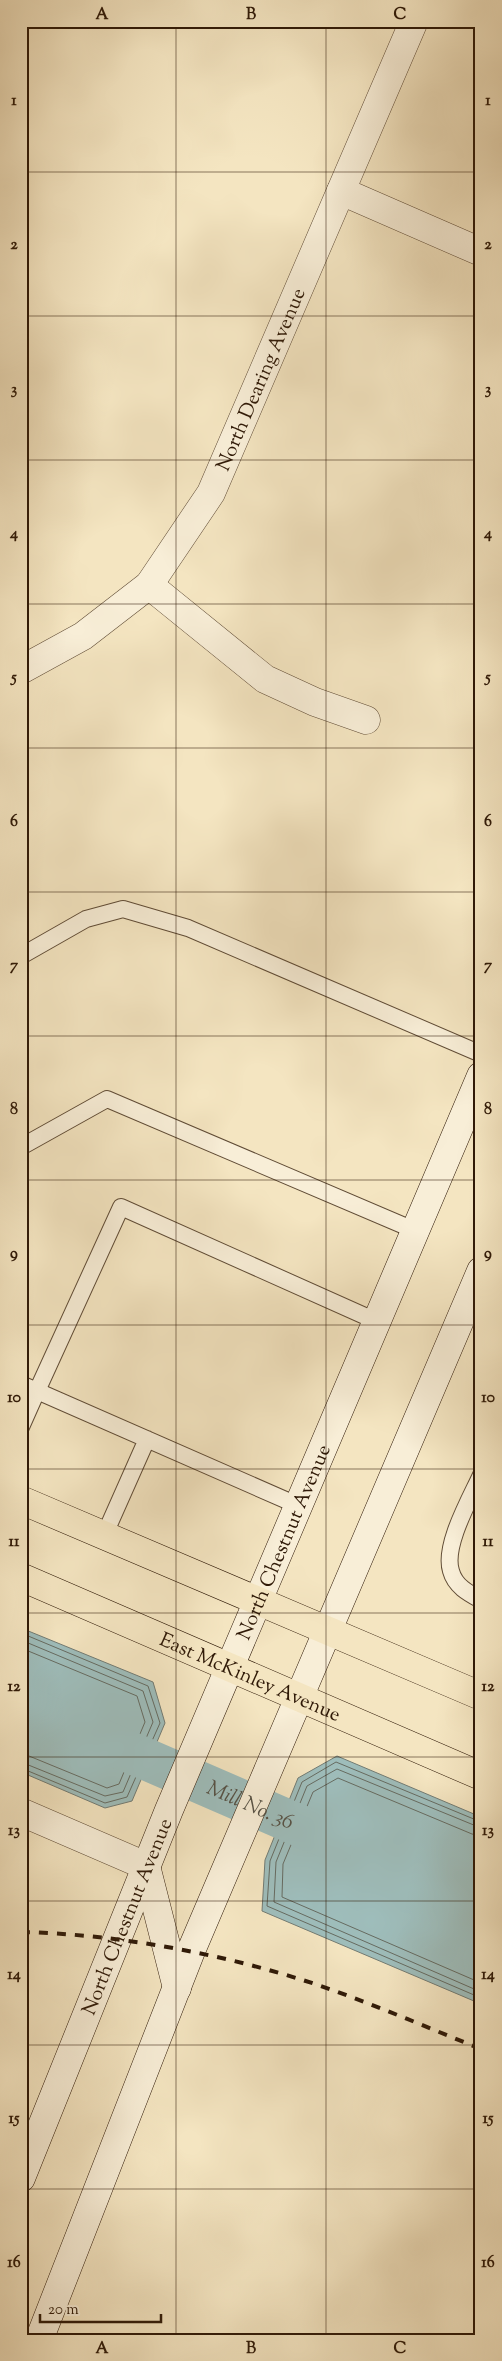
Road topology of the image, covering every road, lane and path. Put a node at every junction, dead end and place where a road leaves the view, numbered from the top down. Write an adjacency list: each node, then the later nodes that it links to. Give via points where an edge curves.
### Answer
1 (414, 21): 2 (main road, North Dearing Avenue)
2 (341, 191): 3 (main road); 4 (main road, North Dearing Avenue, via 211,493)
3 (481, 252)
4 (149, 585): 5 (main road, North Dearing Avenue, via 83,636); 6 (main road, via 265,679 315,702)
5 (21, 670)
6 (366, 720)
7 (21, 956): 8 (lane, via 86,919 123,909 188,928)
8 (481, 1054)
9 (481, 1076): 11 (main road, North Chestnut Avenue)
10 (21, 1147): 11 (lane, via 107,1098)
11 (414, 1230): 13 (main road, North Chestnut Avenue)
12 (481, 1271): 25 (main road)
13 (376, 1321): 15 (lane, via 120,1207); 20 (main road, North Chestnut Avenue)
14 (21, 1384): 15 (lane)
15 (37, 1391): 16 (lane); 17 (lane)
16 (21, 1427)
17 (147, 1439): 20 (lane); 21 (lane)
18 (481, 1475): 23 (lane, via 456,1531 449,1563 455,1580)
19 (21, 1500): 21 (main road)
20 (297, 1505): 24 (main road, North Chestnut Avenue)
21 (104, 1536): 24 (main road)
22 (21, 1577): 26 (main road, East McKinley Avenue)
23 (481, 1600)
24 (256, 1602): 25 (main road); 26 (main road, North Chestnut Avenue)
25 (326, 1630): 27 (main road); 28 (main road)
26 (229, 1668): 28 (main road, East McKinley Avenue); 31 (main road, North Chestnut Avenue)
27 (481, 1696)
28 (298, 1698): 29 (main road, East McKinley Avenue); 32 (main road)
29 (481, 1776)
30 (21, 1812): 31 (main road)
31 (146, 1866): 32 (main road); 33 (main road, North Chestnut Avenue)
32 (176, 1988): 34 (main road)
33 (23, 2171)
34 (39, 2340)

